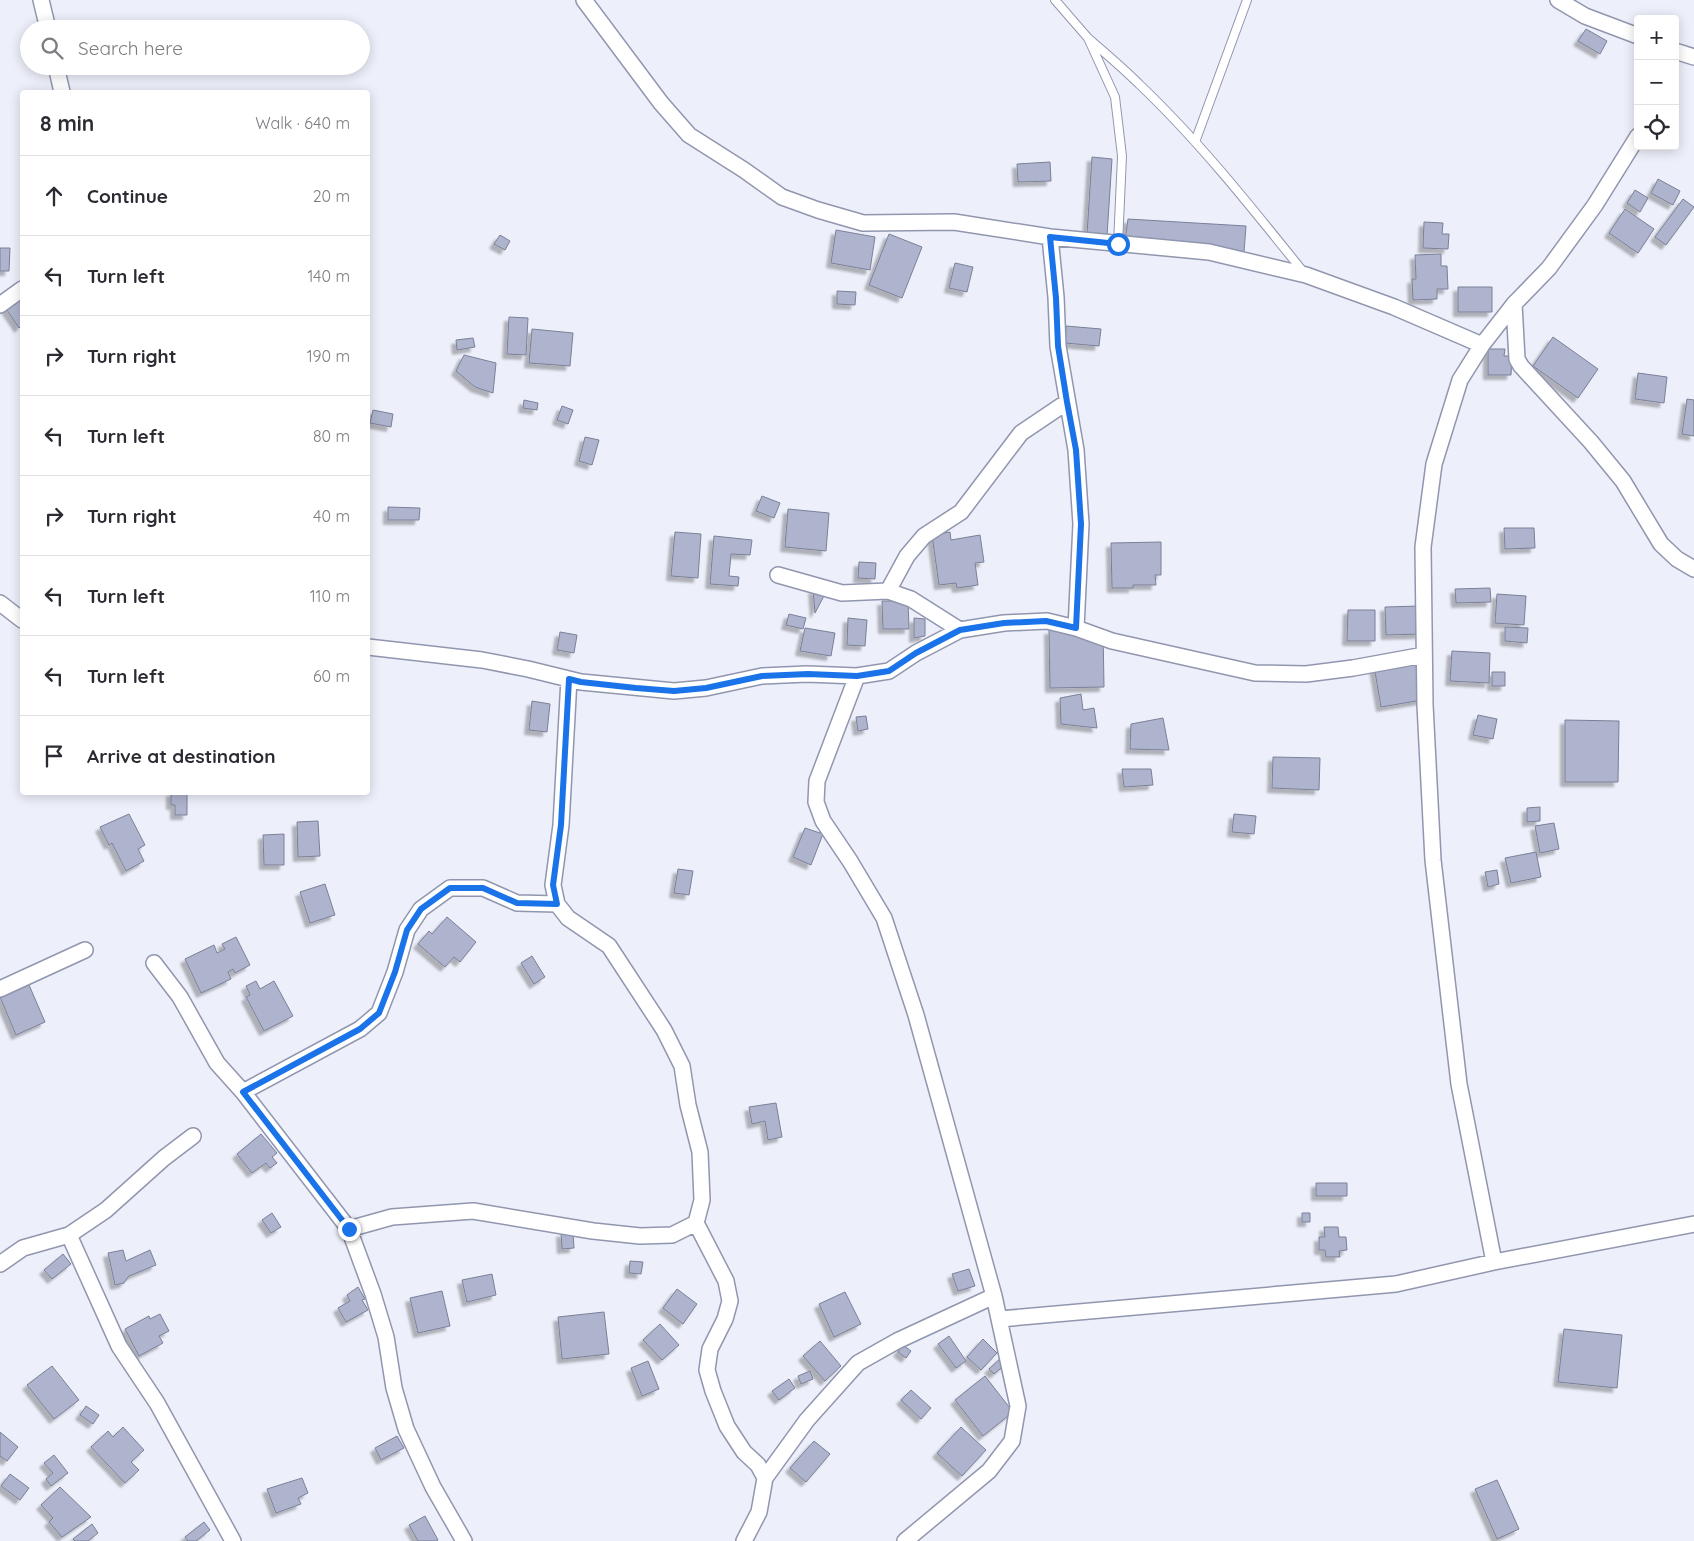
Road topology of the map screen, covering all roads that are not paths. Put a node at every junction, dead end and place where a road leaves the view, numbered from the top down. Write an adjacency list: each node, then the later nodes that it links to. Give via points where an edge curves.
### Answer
1 (41, 0): 6 (street)
2 (584, 0): 15 (street, via 689,135 782,197 863,223 954,222)
3 (1055, 0): 8 (lane)
4 (1247, 0): 13 (lane)
5 (1558, 0): 7 (street, via 1585,16)
6 (46, 20)
7 (1634, 34)
8 (1088, 38): 13 (lane, via 1139,83); 16 (lane, via 1115,97 1122,156)
9 (1679, 52): 10 (street)
10 (1694, 57)
11 (58, 75): 12 (street)
12 (62, 90)
13 (1195, 142): 17 (lane)
14 (1634, 142): 19 (street, via 1595,205 1549,268)
15 (1050, 237): 16 (street); 22 (street, via 1058,346)
16 (1118, 244): 17 (street, via 1209,252)
17 (1306, 275): 21 (street, via 1394,307)
18 (20, 290): 20 (street)
19 (1514, 304): 21 (street); 23 (street, via 1517,358 1521,366 1623,481 1661,544)
20 (0, 305)
21 (1482, 345): 31 (street, via 1460,380 1434,464 1424,547)
22 (1067, 402): 25 (street, via 1022,433 961,512 924,536 907,556); 28 (street, via 1076,450 1081,524)
23 (1694, 569)
24 (778, 575): 25 (street, via 842,593)
25 (888, 591): 29 (street, via 911,599)
26 (0, 603): 27 (street)
27 (20, 618)
28 (1076, 628): 29 (street, via 1046,621); 31 (street, via 1112,641 1255,673 1306,674)
29 (960, 630): 32 (street, via 889,671)
30 (370, 647): 33 (street, via 482,660)
31 (1424, 655): 44 (street, via 1433,860 1459,1084)
32 (857, 676): 33 (street, via 762,676 674,691); 46 (street, via 817,781 816,802 823,821 884,918 918,1024)
33 (569, 679): 34 (street, via 561,825 553,885)
34 (557, 904): 38 (street, via 517,903 483,888 450,888 421,909 407,930 379,1013 360,1029); 40 (street, via 568,918 609,946 664,1030 682,1066 700,1152 702,1200)
35 (85, 950): 37 (street)
36 (154, 963): 38 (street, via 180,997 217,1063)
37 (0, 990)
38 (243, 1092): 42 (street)
39 (193, 1136): 43 (street, via 106,1210)
40 (696, 1223): 42 (street, via 672,1235 640,1236 473,1210 392,1217); 48 (street, via 726,1281 730,1301 710,1349 708,1370 713,1391 727,1426 744,1452 758,1465)
41 (1694, 1224): 44 (street)
42 (349, 1229): 50 (street, via 386,1338 394,1388 406,1429 433,1487)
43 (69, 1235): 45 (street, via 24,1248); 49 (street, via 119,1346 157,1403)
44 (1494, 1262): 47 (street, via 1396,1284)
45 (0, 1264)
46 (994, 1296): 47 (street); 48 (street, via 858,1363 807,1420)
47 (1000, 1319): 52 (street, via 1018,1406 1012,1441 989,1471)
48 (764, 1478): 51 (street, via 759,1512)
49 (232, 1541)
50 (464, 1541)
51 (744, 1541)
52 (905, 1541)

